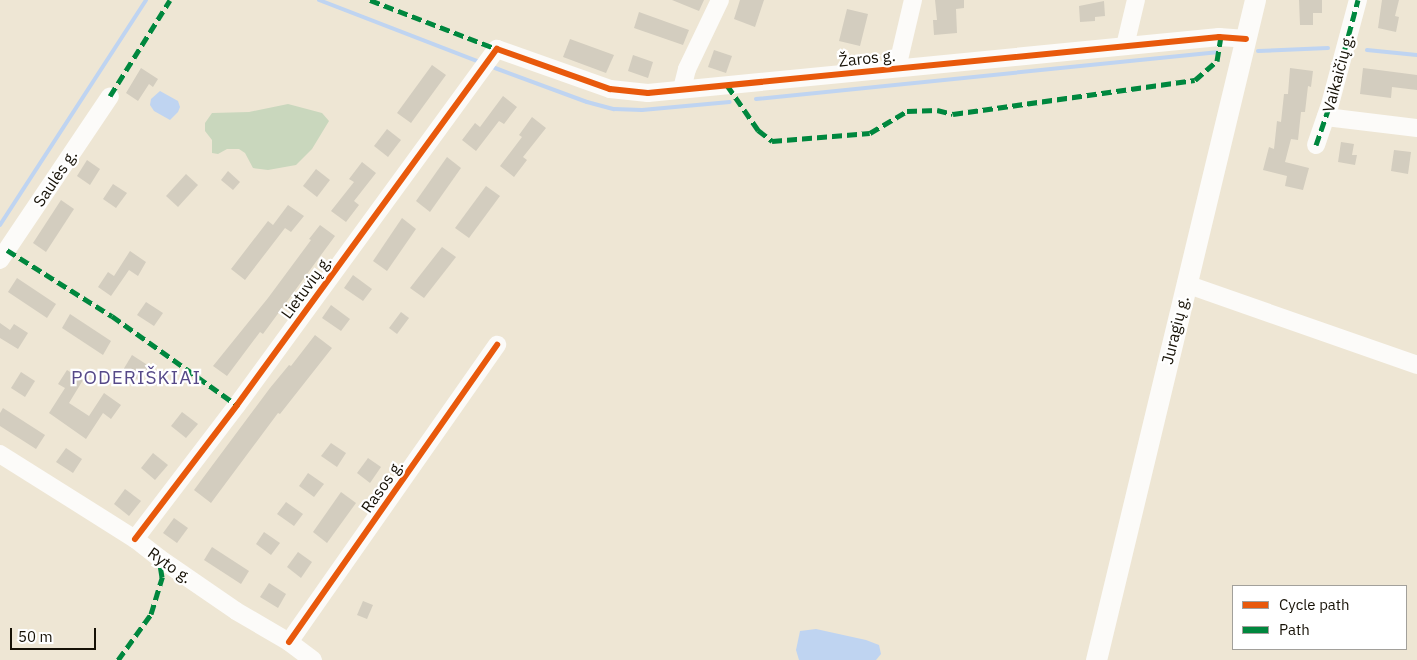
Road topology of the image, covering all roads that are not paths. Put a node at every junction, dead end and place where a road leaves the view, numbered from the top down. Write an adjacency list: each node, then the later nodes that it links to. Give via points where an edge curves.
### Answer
1 (720, 0): 10 (street, via 687,69)
2 (913, 0): 9 (street)
3 (1136, 0): 7 (street)
4 (1255, 0): 6 (main road, Juragių g.)
5 (1358, 0): 12 (street, Vaikaičių g.)
6 (1246, 38): 7 (street, Žaros g., via 1219,37); 16 (main road, Juragių g.)
7 (1125, 46): 9 (street, Žaros g.)
8 (497, 49): 10 (street, Žaros g., via 610,89 648,93); 20 (street, Lietuvių g.)
9 (897, 68): 10 (street, Žaros g.)
10 (682, 90)
11 (110, 96): 15 (street, Saulės g.)
12 (1326, 117): 13 (street); 14 (street, Vaikaičių g.)
13 (1417, 128)
14 (1316, 145)
15 (0, 260)
16 (1186, 284): 18 (street); 23 (main road, Juragių g.)
17 (497, 345): 21 (street, Rasos g.)
18 (1417, 365)
19 (0, 454): 20 (street, Ryto g.)
20 (135, 539): 21 (street, Ryto g., via 236,611)
21 (289, 642): 22 (street, Ryto g.)
22 (313, 660)
23 (1096, 660)

